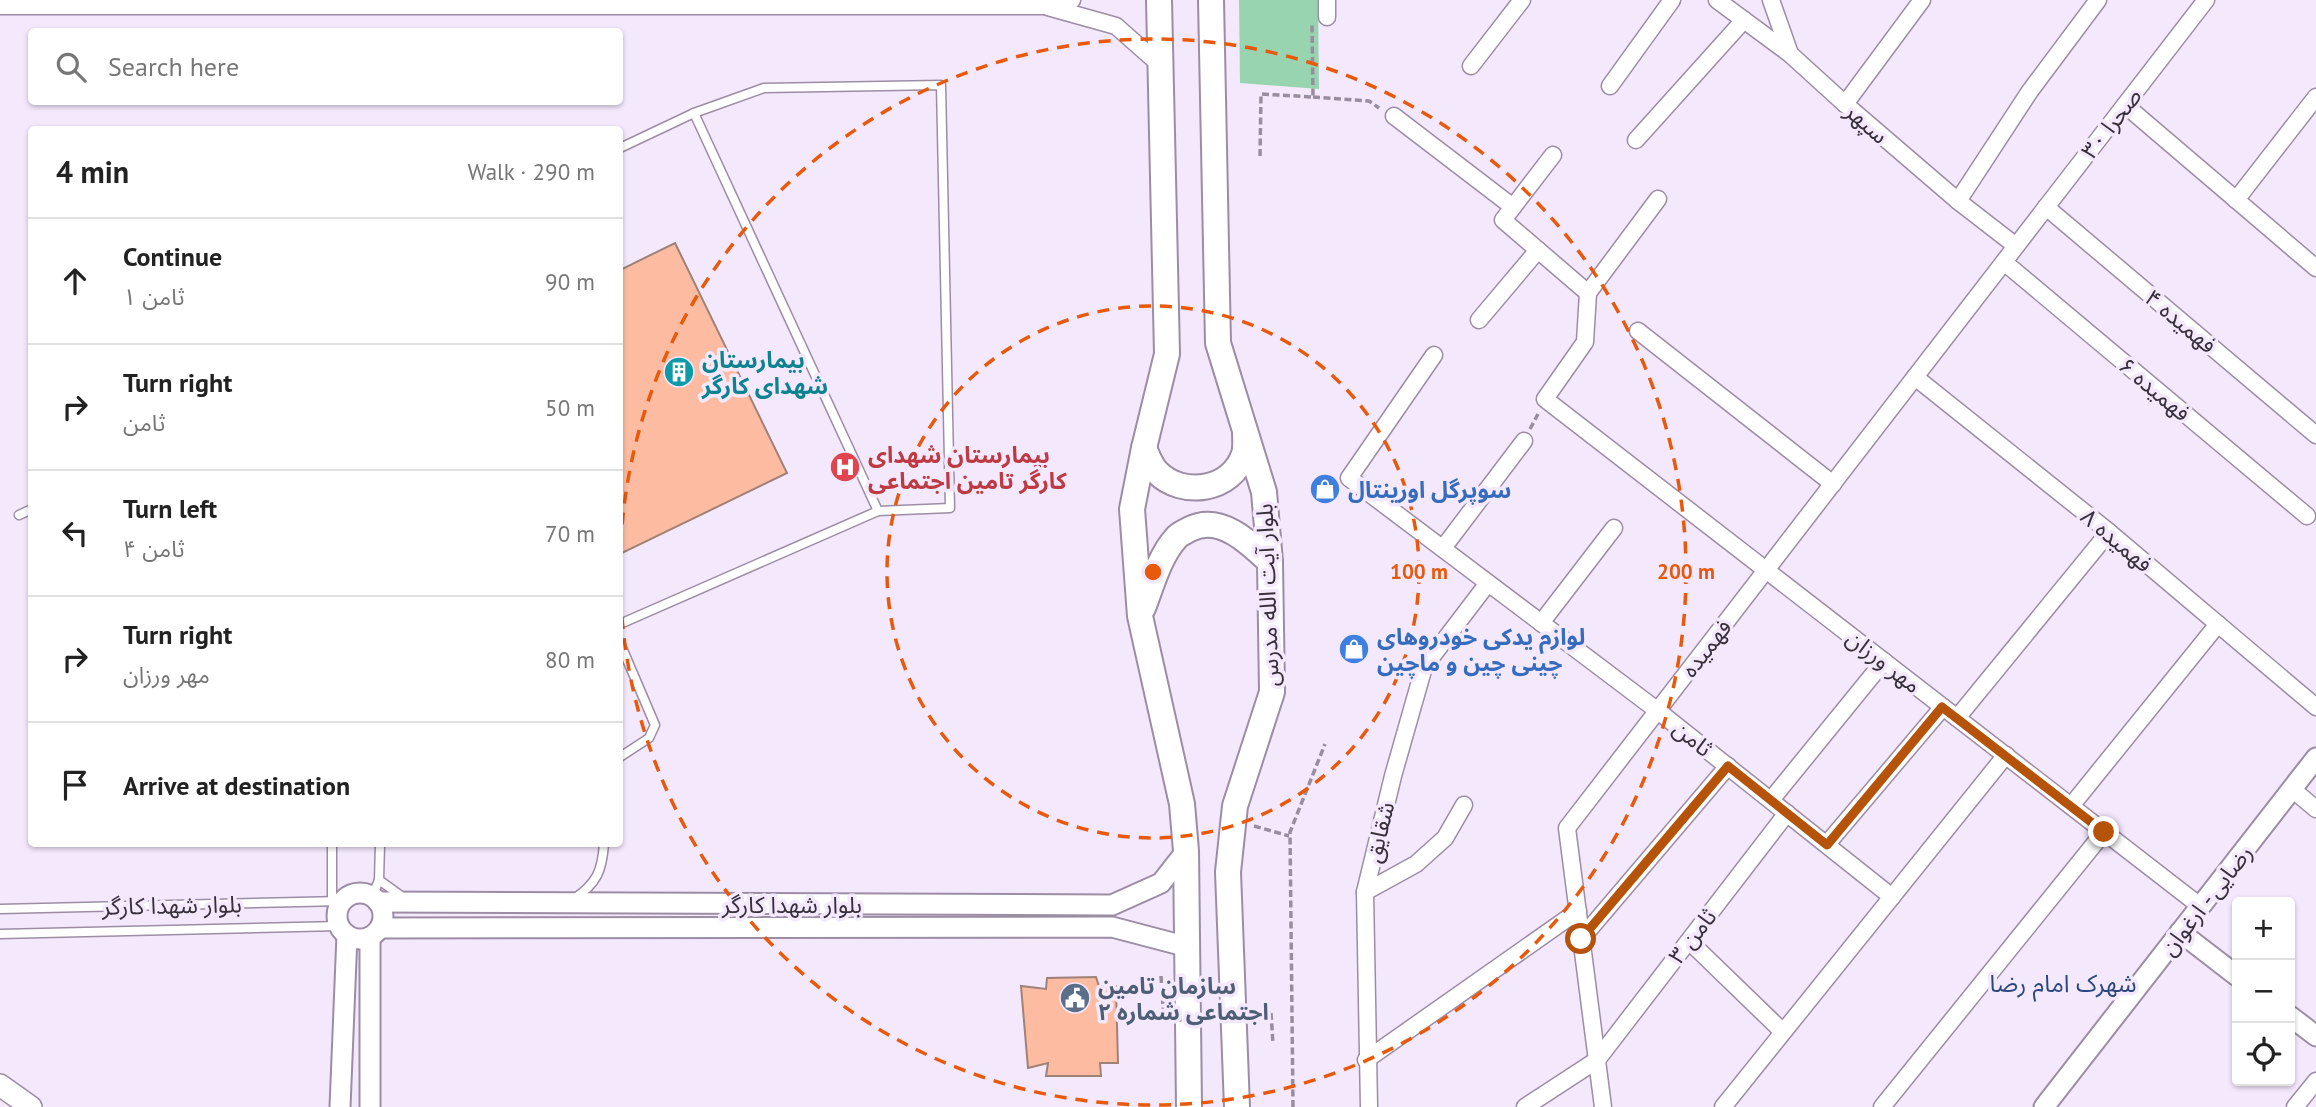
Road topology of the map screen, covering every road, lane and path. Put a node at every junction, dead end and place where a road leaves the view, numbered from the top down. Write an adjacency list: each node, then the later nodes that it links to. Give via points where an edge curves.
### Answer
1 (1072, 0): 16 (street)
2 (1158, 0): 21 (main road)
3 (1211, 0): 49 (main road, بلوار آیت الله مدرس, via 1218,343)
4 (1326, 0): 18 (street)
5 (1522, 0): 22 (street)
6 (1672, 0): 23 (street)
7 (1717, 0): 19 (street, سپهر)
8 (1771, 0): 20 (street)
9 (1922, 0): 26 (street)
10 (2098, 0): 36 (street, via 2030,91)
11 (109, 3): 12 (street); 17 (street)
12 (326, 3): 13 (street)
13 (723, 3): 14 (street)
14 (926, 3): 16 (street)
15 (2198, 3): 27 (street, صحرا ۳۰)
16 (1045, 6): 21 (street, via 1116,26)
17 (0, 7)
18 (1319, 15): 24 (path)
19 (1744, 20): 20 (street, سپهر); 30 (street)
20 (1790, 54): 26 (street, سپهر)
21 (1159, 64): 52 (main road, via 1167,354)
22 (1471, 65)
23 (1609, 86)
24 (1313, 97): 29 (path, via 1369,102); 33 (path, via 1261,94)
25 (2316, 97): 35 (street)
26 (1845, 104): 36 (street, سپهر)
27 (2124, 105): 35 (street); 38 (street, صحرا ۳۰)
28 (694, 113): 31 (lane); 55 (lane); 55 (lane, via 764,89 941,85 950,508)
29 (1394, 116): 37 (street)
30 (1636, 140)
31 (623, 147)
32 (1553, 155): 37 (street)
33 (1259, 156)
34 (1658, 200): 43 (street)
35 (2236, 200): 42 (street)
36 (1958, 201): 39 (street, سپهر)
37 (1513, 207): 40 (street, via 1503,220)
38 (2046, 207): 39 (street, صحرا ۳۰); 50 (street, فهمیده ۴)
39 (2016, 246): 41 (street, فهمیده)
40 (1538, 250): 43 (street); 44 (street)
41 (2004, 262): 47 (street, فهمیده); 57 (street, فهمیده ۶)
42 (2316, 268)
43 (1588, 293): 48 (street, via 1586,342)
44 (1479, 320)
45 (1638, 331): 53 (street)
46 (1434, 355): 60 (street, ثامن, via 1349,478)
47 (1915, 377): 53 (street, فهمیده); 59 (street, فهمیده ۸)
48 (1545, 400): 51 (path); 62 (street, مهر ورزان)
49 (1246, 428): 52 (main road, via 1244,455 1228,477 1204,489 1177,487 1156,472); 61 (main road, بلوار آیت الله مدرس, via 1264,492)
50 (2316, 435)
51 (1524, 441): 60 (street)
52 (1144, 447): 64 (main road, via 1132,509)
53 (1833, 484): 62 (street, فهمیده)
54 (28, 511): 56 (lane)
55 (878, 511): 65 (lane)
56 (19, 515)
57 (2307, 516)
58 (1614, 528): 66 (street)
59 (2109, 532): 67 (street, فهمیده ۸); 73 (street)
60 (1443, 548): 63 (street, ثامن)
61 (1270, 562): 64 (main road, via 1245,538 1201,524 1177,536 1161,561); 123 (main road, بلوار آیت الله مدرس, via 1272,691 1234,806 1228,872)
62 (1766, 570): 69 (street, مهر ورزان); 72 (street, فهمیده)
63 (1488, 583): 66 (street, ثامن); 93 (street, شقایق, via 1424,667)
64 (1140, 616): 92 (main road, via 1182,804)
65 (623, 623)
66 (1541, 623): 72 (street, ثامن)
67 (2218, 624): 71 (street, فهمیده ۸); 82 (street)
68 (623, 650): 75 (lane, via 655,725 649,738)
69 (1884, 661): 70 (street, مهر ورزان); 80 (street)
70 (1942, 707): 73 (street, مهر ورزان); 88 (street)
71 (2316, 707)
72 (1658, 711): 78 (street, ثامن); 100 (street, فهمیده, via 1567,828)
73 (1957, 718): 76 (street, مهر ورزان)
74 (1325, 744): 87 (path)
75 (623, 755)
76 (2006, 755): 82 (street, مهر ورزان); 95 (street)
77 (2316, 758): 79 (street, رضایی - ارغوان)
78 (1728, 766): 80 (street, ثامن); 105 (street)
79 (2292, 789): 83 (street); 98 (street, رضایی - ارغوان)
80 (1771, 800): 84 (street, ثامن)
81 (1464, 805): 93 (street, via 1445,838 1416,864)
82 (2071, 806): 86 (street, مهر ورزان)
83 (2316, 809)
84 (1787, 813): 88 (street, ثامن); 106 (street, ثامن ۳)
85 (1254, 826): 87 (path)
86 (2104, 832): 98 (street, مهر ورزان); 128 (street)
87 (1289, 836): 124 (path)
88 (1827, 845): 95 (street, ثامن)
89 (332, 847): 96 (lane)
90 (380, 847): 94 (lane)
91 (604, 847): 97 (lane, via 603,864 592,887)
92 (1186, 851): 97 (street, بلوار شهدا کارگر, via 1161,884 1112,905); 107 (main road)
93 (1365, 892): 114 (street, شقایق)
94 (377, 893): 96 (street); 97 (street, بلوار شهدا کارگر, via 410,902); 103 (street, via 383,919)
95 (1892, 897): 111 (street)
96 (337, 901): 99 (lane, بلوار شهدا کارگر); 101 (street)
97 (569, 903)
98 (2200, 906): 102 (street, رضایی - ارغوان)
99 (0, 909)
100 (1578, 911): 105 (street, فهمیده); 114 (street)
101 (343, 931): 103 (street, via 358,939); 104 (lane, بلوار شهدا کارگر); 120 (street)
102 (2180, 932): 108 (street); 129 (street, رضایی - ارغوان)
103 (375, 933): 107 (street, بلوار شهدا کارگر, via 1112,927); 121 (street)
104 (0, 934)
105 (1581, 939): 115 (street, فهمیده)
106 (1689, 941): 111 (street); 115 (street, ثامن ۳)
107 (1188, 947): 122 (main road)
108 (2232, 972)
109 (1161, 976): 113 (path, bridge, via 1164,1021 1271,1013)
110 (2295, 1020): 112 (street)
111 (1783, 1032): 118 (street)
112 (2316, 1036)
113 (1273, 1044)
114 (1366, 1060): 125 (street, شقایق)
115 (1597, 1060): 126 (street, ثامن ۳); 127 (street, فهمیده)
116 (2316, 1081): 130 (street)
117 (0, 1085): 119 (main road)
118 (1726, 1106)
119 (31, 1107)
120 (340, 1107)
121 (370, 1107)
122 (1189, 1107)
123 (1237, 1107)
124 (1293, 1107)
125 (1369, 1107)
126 (1525, 1107)
127 (1603, 1107)
128 (1882, 1107)
129 (2044, 1107)
130 (2295, 1107)

